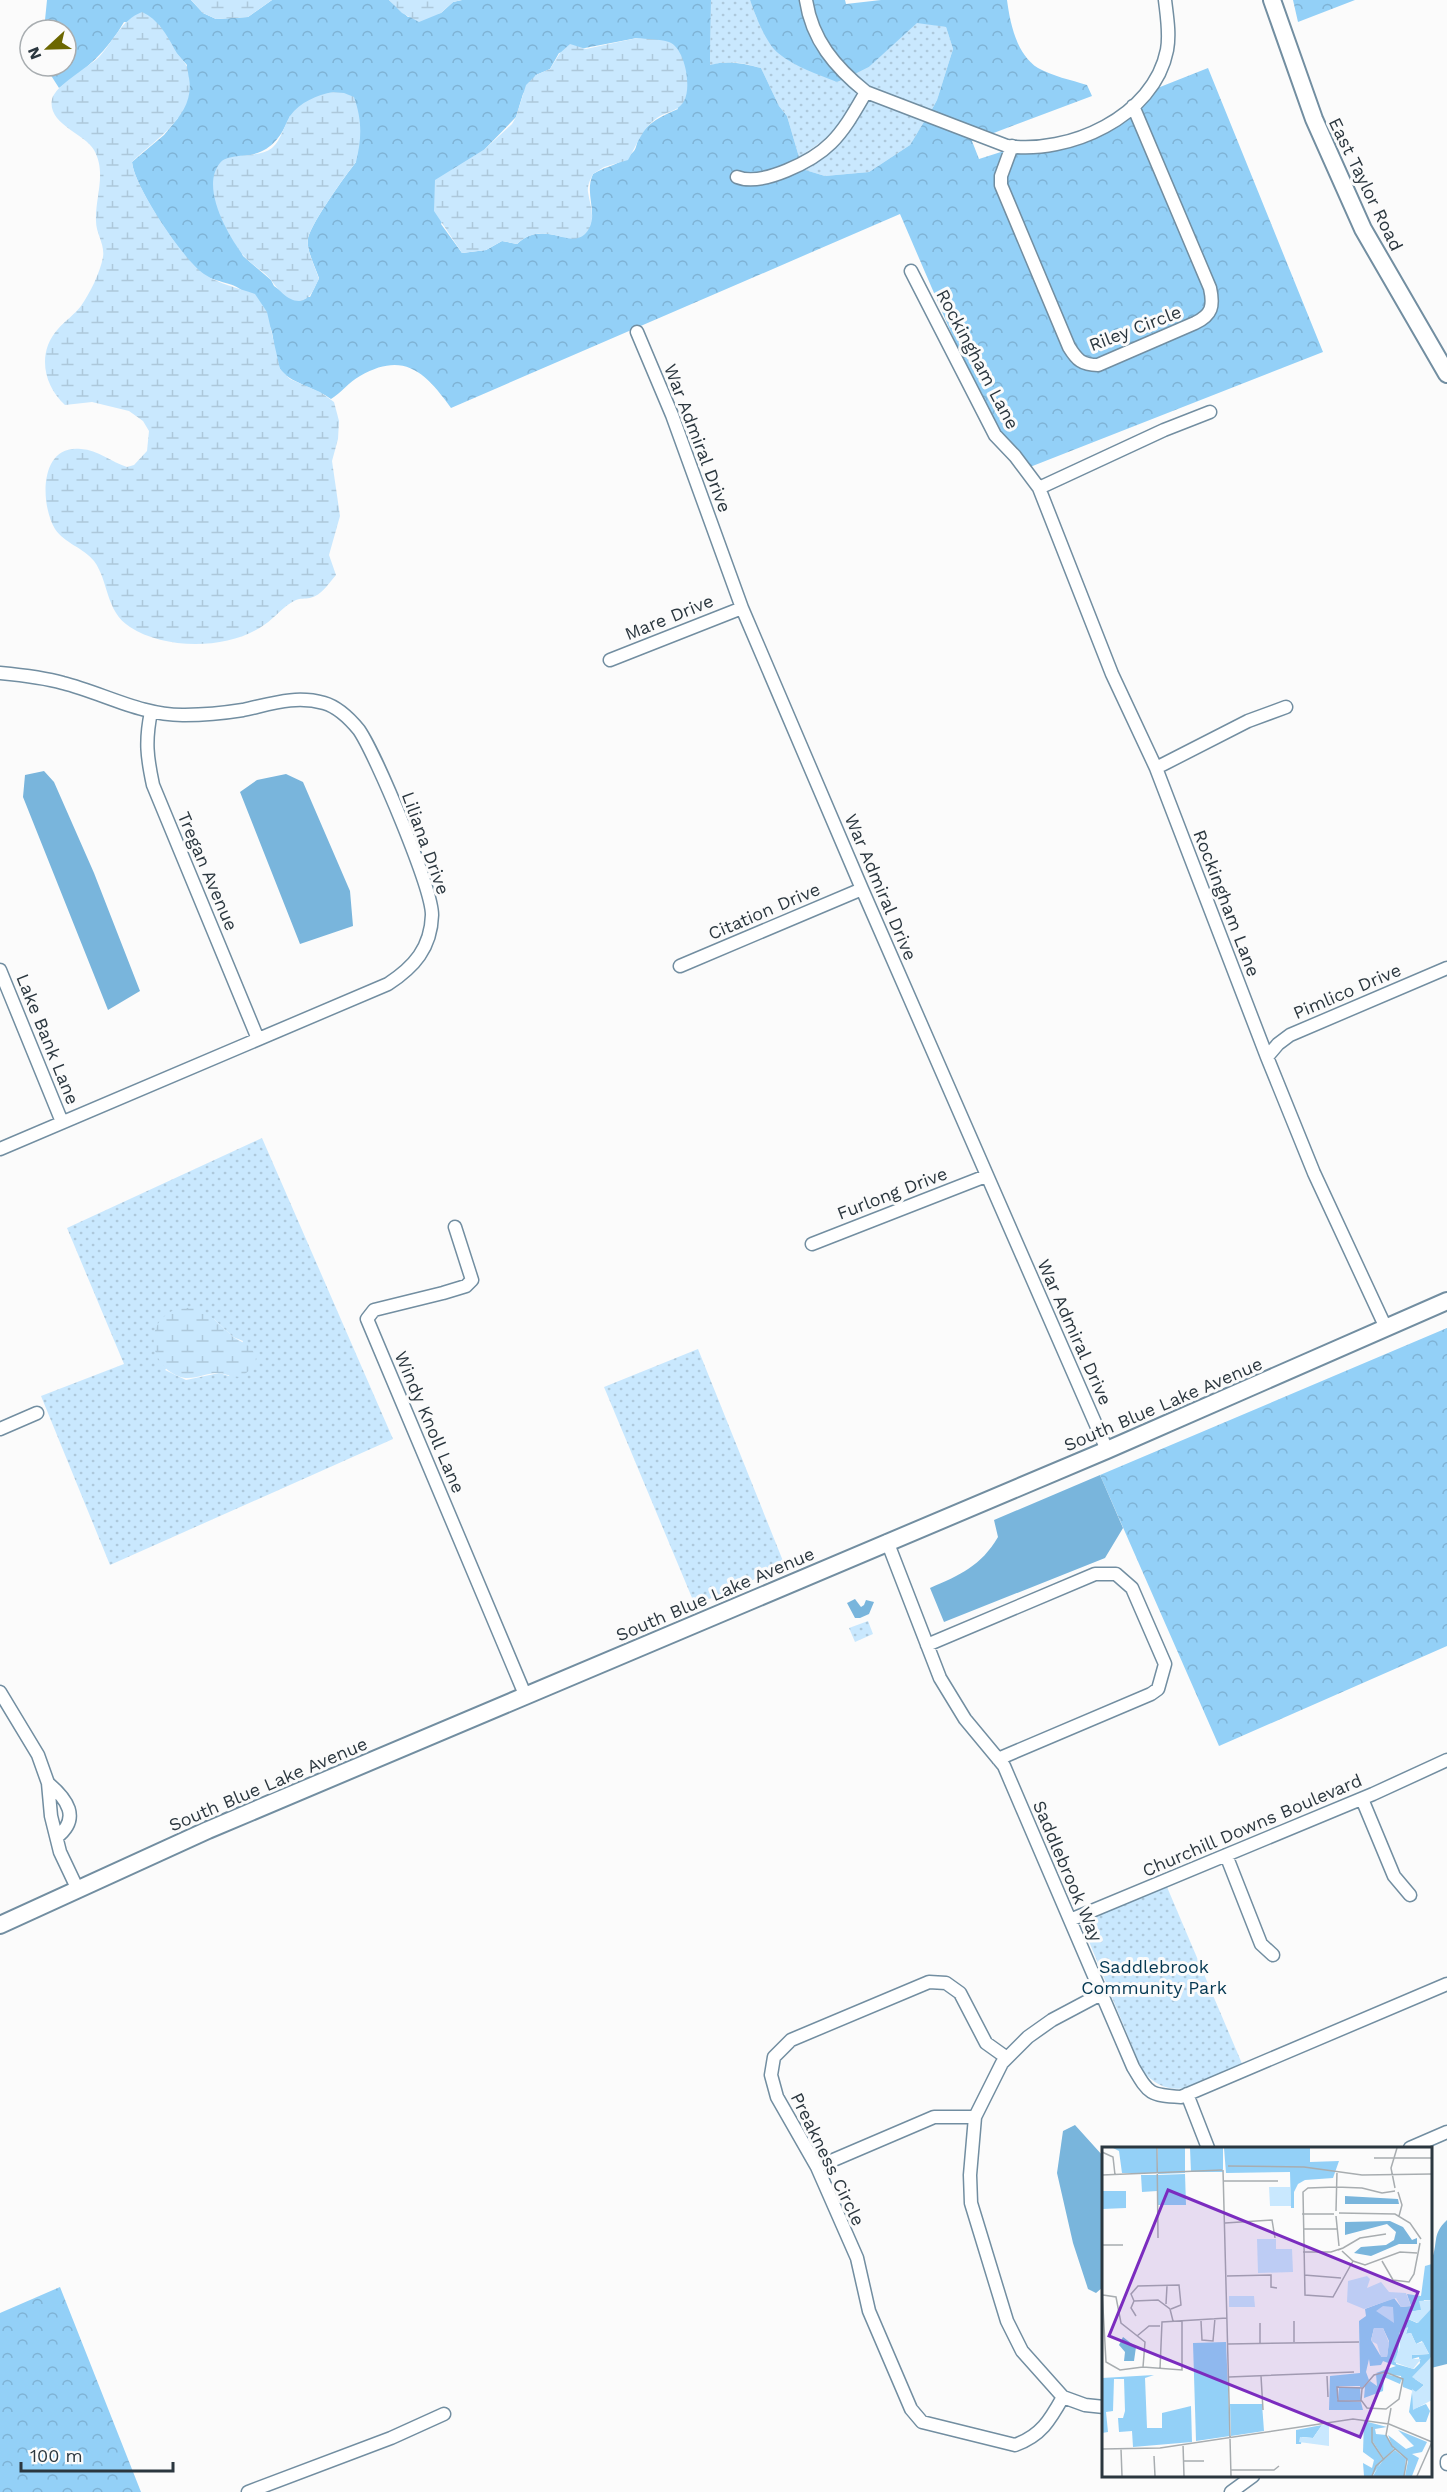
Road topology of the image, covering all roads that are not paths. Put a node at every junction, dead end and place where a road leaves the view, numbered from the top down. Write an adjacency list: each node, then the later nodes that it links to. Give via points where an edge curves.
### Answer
1 (806, 0): 4 (street, via 819,44 848,78)
2 (1165, 0): 5 (street, via 1167,52 1152,84)
3 (1272, 0): 10 (main road, East Taylor Road, via 1314,119 1362,229)
4 (866, 92): 6 (street); 7 (street, via 831,144 764,179)
5 (1133, 106): 6 (street, via 1121,117 1056,145); 6 (street, Riley Circle, via 1210,288 1212,310 1208,317 1098,365 1077,361 1069,347 1001,185)
6 (1012, 146)
7 (737, 177)
8 (911, 271): 12 (street, Rockingham Lane, via 995,435)
9 (637, 332): 13 (street, War Admiral Drive, via 672,415)
10 (1447, 374)
11 (1210, 412): 12 (street)
12 (1039, 488): 18 (street, Rockingham Lane, via 1112,674)
13 (742, 608): 14 (street, Mare Drive); 19 (street, War Admiral Drive)
14 (610, 660)
15 (0, 673): 17 (street, Liliana Drive, via 62,682)
16 (1286, 707): 18 (street, via 1248,721)
17 (151, 712): 23 (street, Tregan Avenue, via 146,754 153,785); 23 (street, Liliana Drive, via 182,716 216,714 295,699 325,703 346,715 370,748 427,886 432,914 428,940 406,972 388,984)
18 (1156, 768): 24 (street, Rockingham Lane)
19 (862, 889): 20 (street, Citation Drive); 27 (street, War Admiral Drive)
20 (680, 966)
21 (1447, 969): 24 (street, Pimlico Drive, via 1290,1035)
22 (0, 970): 25 (street, Lake Bank Lane)
23 (258, 1039): 25 (street, Liliana Drive)
24 (1267, 1057): 31 (street, Rockingham Lane, via 1325,1198)
25 (62, 1122): 26 (street, Liliana Drive)
26 (0, 1149)
27 (986, 1176): 29 (street, Furlong Drive); 34 (street, War Admiral Drive)
28 (455, 1227): 38 (street, Windy Knoll Lane, via 472,1280 466,1286 374,1310 367,1319)
29 (812, 1244)
30 (1447, 1301): 31 (main road, South Blue Lake Avenue)
31 (1386, 1328): 34 (main road, South Blue Lake Avenue)
32 (37, 1413): 33 (street)
33 (0, 1429)
34 (1107, 1450): 35 (main road, South Blue Lake Avenue)
35 (886, 1541): 36 (street, Saddlebrook Way); 38 (main road, South Blue Lake Avenue)
36 (927, 1645): 39 (street, Saddlebrook Way, via 940,1678 960,1711); 39 (street, via 1095,1574 1116,1574 1132,1588 1165,1664 1158,1689)
37 (0, 1692): 41 (street, via 38,1755)
38 (526, 1697): 45 (main road, South Blue Lake Avenue, via 208,1830)
39 (998, 1759): 47 (street, Saddlebrook Way)
40 (1447, 1760): 42 (street, Churchill Downs Boulevard)
41 (48, 1783): 43 (street); 43 (street, via 61,1796 70,1814 68,1826)
42 (1362, 1799): 44 (street, Churchill Downs Boulevard); 46 (street, via 1394,1876)
43 (57, 1837): 45 (street)
44 (1226, 1855): 47 (street, Churchill Downs Boulevard); 49 (street, via 1261,1944)
45 (78, 1890): 48 (main road, South Blue Lake Avenue)
46 (1410, 1895)
47 (1070, 1920): 51 (street, Saddlebrook Way)
48 (0, 1925)
49 (1273, 1955)
50 (1447, 1984): 53 (street, Saddlebrook Way)
51 (1101, 1994): 52 (street, via 1052,2020); 53 (street, Saddlebrook Way, via 1146,2090 1160,2096)
52 (1007, 2058): 54 (street); 58 (street, Preakness Circle, via 986,2043 960,1993 946,1983 929,1982 791,2040 774,2057 771,2075 777,2097)
53 (1187, 2094): 56 (street)
54 (975, 2117): 58 (street, via 934,2117); 59 (street, via 972,2203 1007,2321 1022,2351)
55 (1447, 2132): 57 (street)
56 (1208, 2147)
57 (1412, 2147)
58 (817, 2167): 59 (street, Preakness Circle, via 857,2258 869,2311 911,2409 922,2422 1015,2445 1041,2431)
59 (1063, 2397): 60 (street)
60 (1102, 2407)
61 (444, 2414): 63 (street)
62 (1250, 2477): 64 (street)
63 (248, 2492)
64 (1231, 2492)

